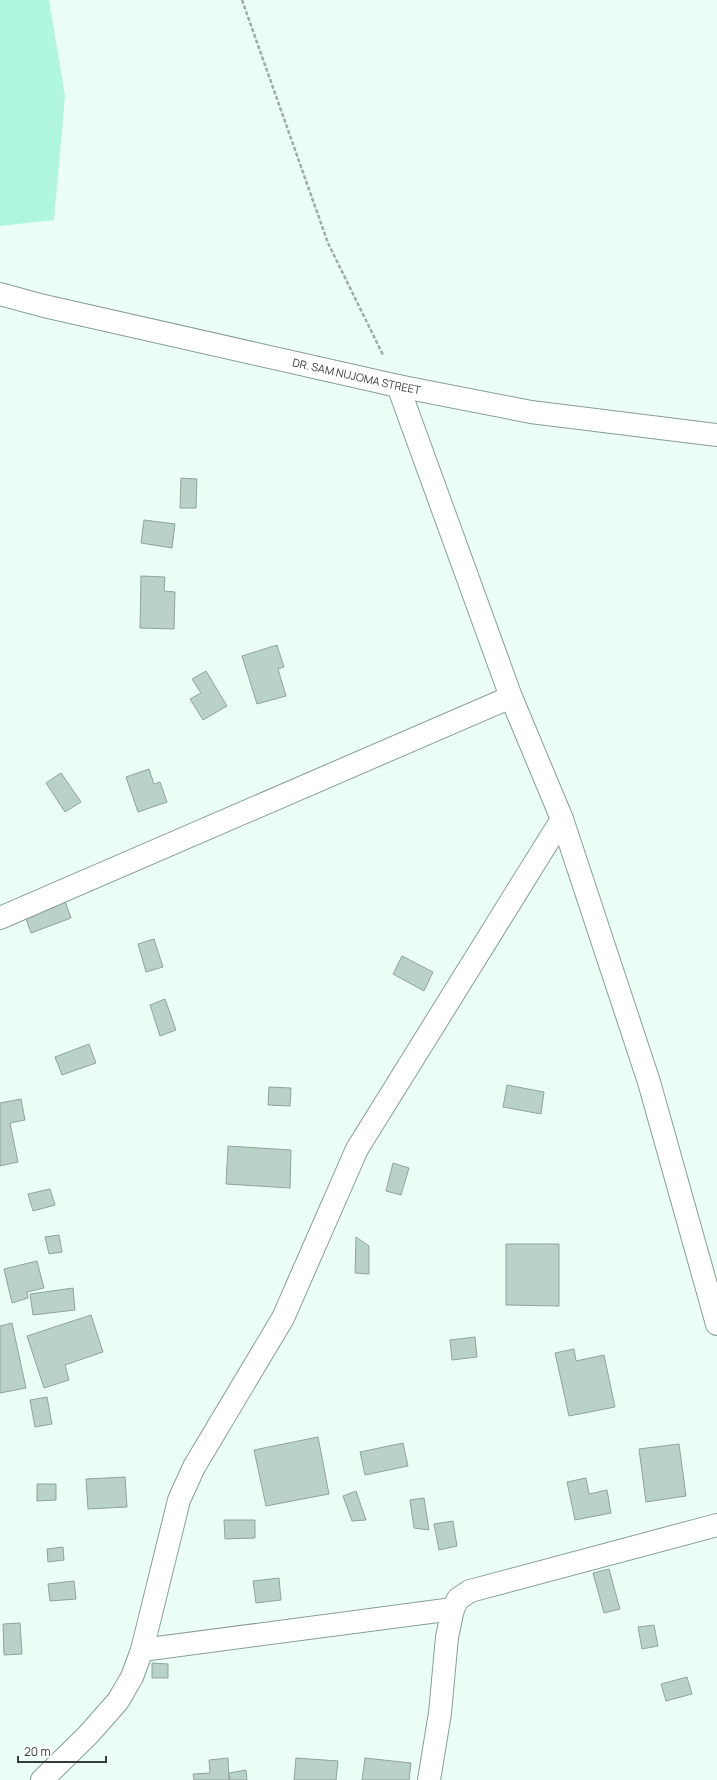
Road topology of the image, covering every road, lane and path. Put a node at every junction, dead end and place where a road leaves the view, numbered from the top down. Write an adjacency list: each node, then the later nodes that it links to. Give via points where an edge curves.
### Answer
1 (242, 0): 3 (path, via 328,243)
2 (0, 294): 3 (street, DR. SAM NUJOMA STREET)
3 (398, 386): 4 (street, DR. SAM NUJOMA STREET, via 531,412); 5 (street)
4 (717, 435)
5 (511, 697): 6 (street); 7 (street)
6 (562, 819): 8 (street, via 649,1082); 11 (street, via 357,1149 283,1318 194,1467 179,1500)
7 (0, 918)
8 (717, 1324)
9 (717, 1524): 10 (street, via 470,1591 458,1599)
10 (453, 1609): 11 (street); 13 (street, via 447,1637 440,1713)
11 (142, 1650): 12 (street, via 132,1677 118,1701)
12 (42, 1780)
13 (429, 1780)

